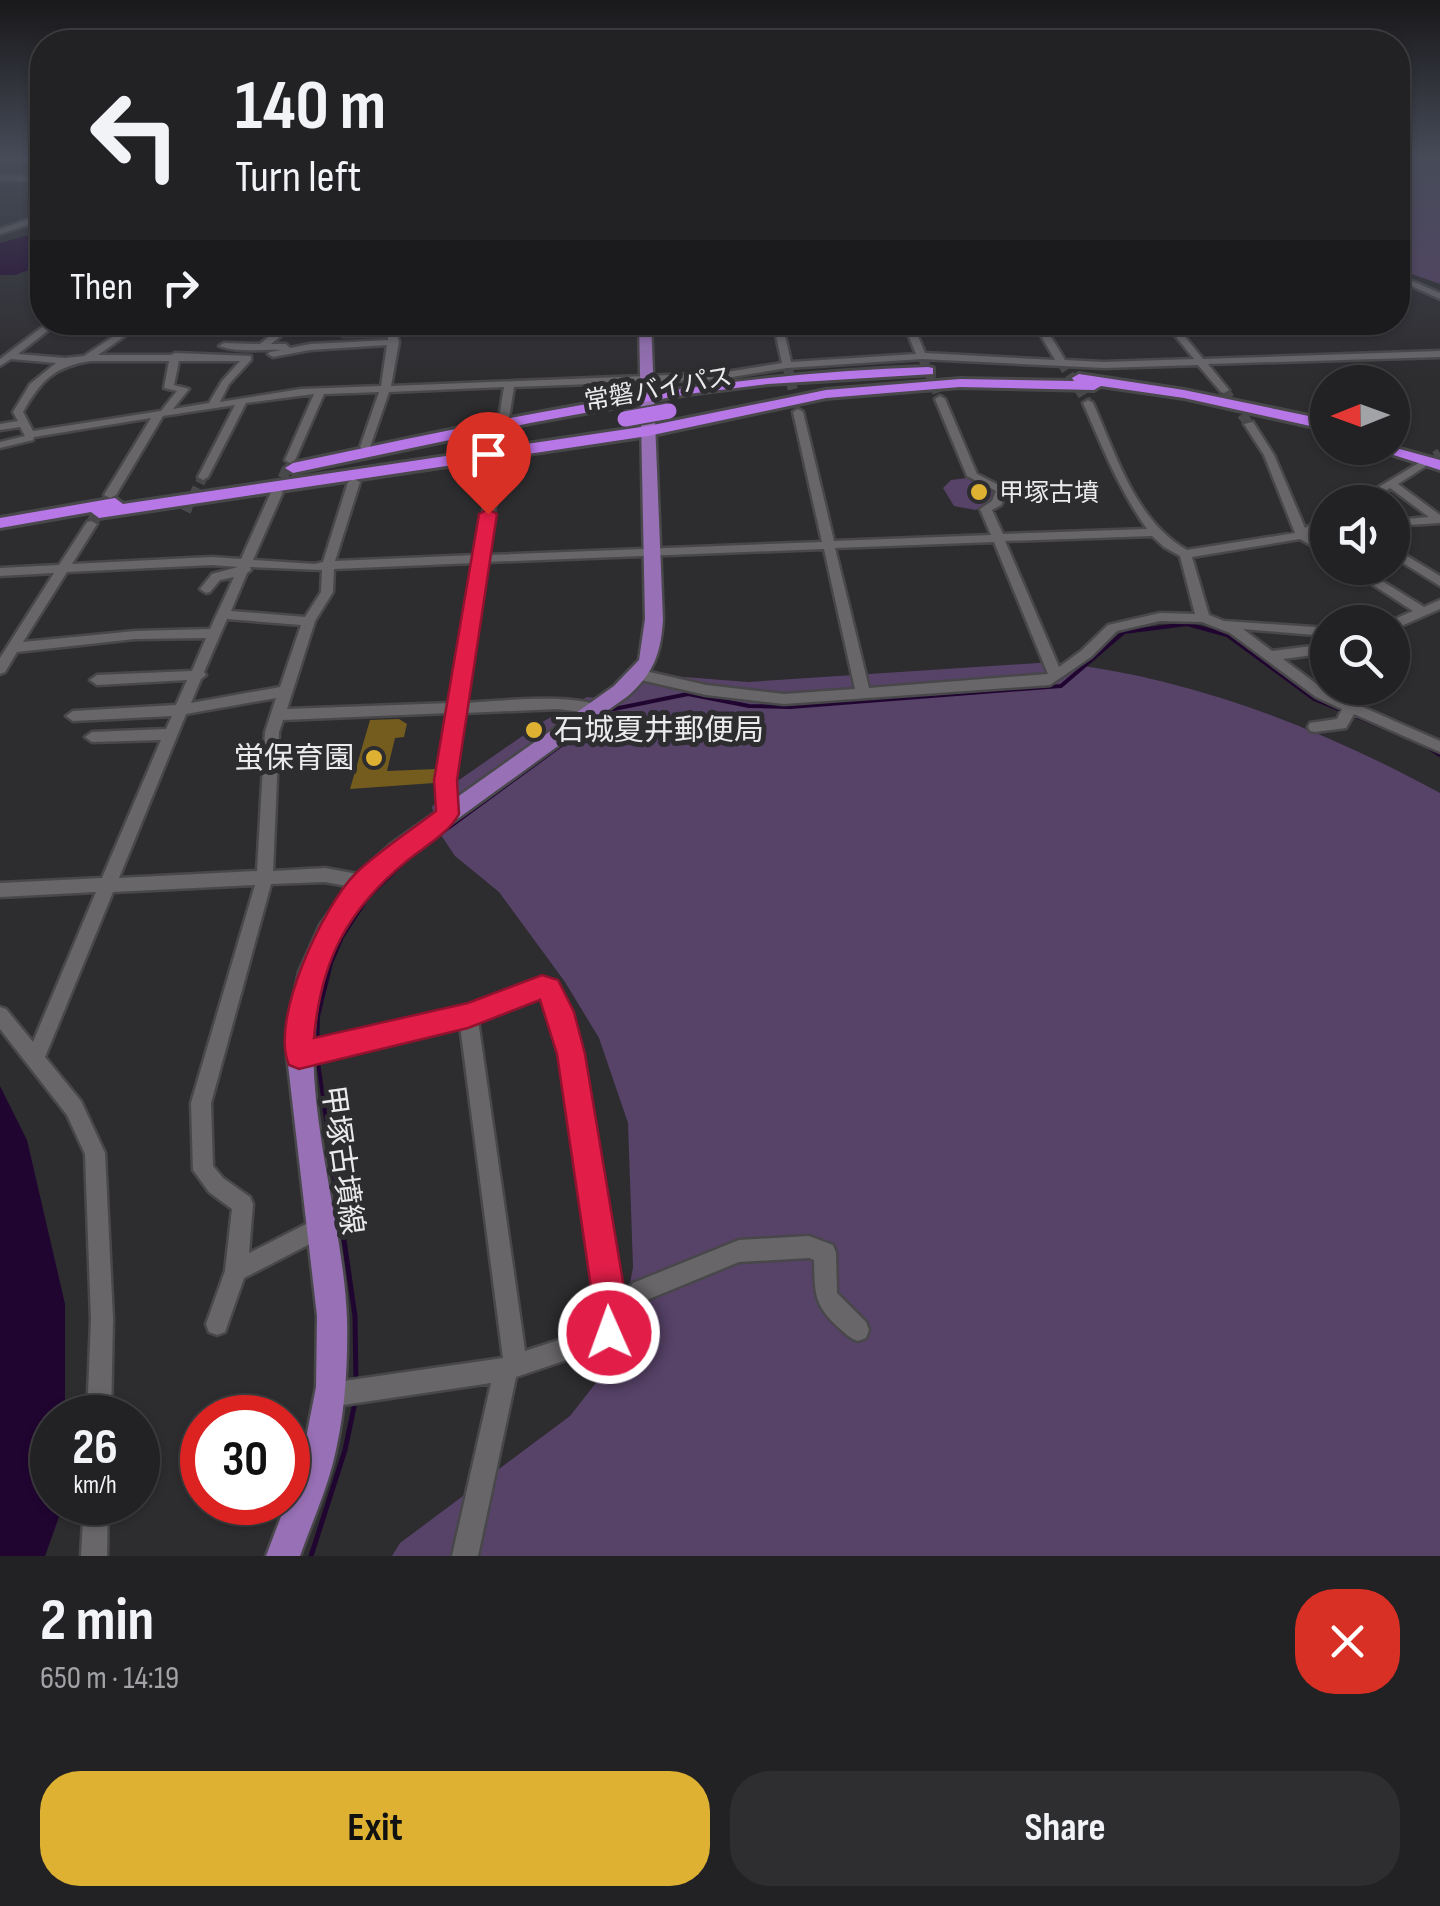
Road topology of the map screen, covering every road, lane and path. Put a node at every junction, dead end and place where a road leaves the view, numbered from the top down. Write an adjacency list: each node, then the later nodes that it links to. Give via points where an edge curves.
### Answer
1 (1410, 283): 2 (street)
2 (1440, 296)
3 (37, 335): 22 (street)
4 (122, 335): 20 (street)
5 (277, 335): 14 (street)
6 (378, 335): 15 (street)
7 (394, 335): 31 (street)
8 (646, 335): 30 (main road)
9 (780, 335): 26 (street)
10 (913, 335): 19 (street)
11 (1045, 335): 24 (street)
12 (1179, 335): 25 (street)
13 (224, 346): 14 (street)
14 (263, 346): 15 (street); 21 (street)
15 (310, 347): 16 (street)
16 (273, 354)
17 (1440, 354): 25 (street)
18 (174, 356): 20 (street); 21 (street); 40 (street, via 169,388 184,388)
19 (922, 356): 24 (street); 26 (street)
20 (86, 358): 23 (street)
21 (248, 358): 37 (street)
22 (5, 359): 23 (street)
23 (64, 361): 43 (street, via 19,407)
24 (1061, 362): 25 (street)
25 (1202, 362): 32 (street)
26 (787, 365): 30 (street)
27 (510, 386): 30 (street); 31 (street); 42 (street)
28 (1094, 386): 38 (highway, 常磐バイパス, via 968,378 854,383); 46 (highway, 常磐バイパス); 48 (highway, via 874,388)
29 (1125, 386): 30 (highway, via 985,371 898,371); 38 (highway, 常磐バイパス, via 1017,376 880,376); 45 (highway, 常磐バイパス, via 1249,406)
30 (647, 388): 48 (main road); 59 (highway)
31 (385, 390): 33 (street); 51 (street)
32 (1224, 390)
33 (320, 392): 35 (street, via 272,390); 53 (street)
34 (940, 399): 70 (street, via 972,476 1002,490 986,509)
35 (243, 400): 37 (street); 56 (street)
36 (1088, 403): 68 (street)
37 (213, 405): 40 (street)
38 (668, 408): 41 (highway, 常磐バイパス, bridge)
39 (798, 412): 72 (street)
40 (162, 414): 43 (street, via 30,435); 61 (street)
41 (625, 415): 59 (highway, 常磐バイパス); 63 (highway, 常磐バイパス)
42 (504, 418)
43 (23, 423): 47 (street)
44 (1249, 424): 69 (street, via 1270,455)
45 (1310, 424)
46 (1310, 425)
47 (0, 426)
48 (648, 431): 63 (highway); 73 (main road)
49 (29, 438): 50 (street)
50 (1, 445)
51 (365, 447)
52 (1410, 452): 54 (highway)
53 (290, 460)
54 (1434, 462): 58 (street)
55 (496, 464): 75 (street)
56 (204, 477)
57 (354, 482): 77 (street)
58 (1390, 484): 62 (street)
59 (183, 492): 66 (highway, 常磐バイパス)
60 (278, 492): 78 (street)
61 (110, 494)
62 (1433, 509): 64 (street)
63 (95, 519): 66 (highway, 常磐バイパス); 79 (street)
64 (1440, 520): 65 (street)
65 (1410, 522)
66 (0, 527)
67 (1310, 529): 69 (street)
68 (1152, 532): 70 (street); 74 (street)
69 (1302, 534): 71 (street); 74 (street)
70 (998, 538): 72 (street); 99 (street)
71 (1310, 539)
72 (828, 546): 73 (street); 102 (street)
73 (650, 551): 75 (street); 98 (main road, via 652,655)
74 (1185, 554): 87 (street)
75 (481, 558): 77 (street); 103 (street)
76 (1410, 562): 81 (street)
77 (328, 565): 78 (street); 89 (street, via 327,592)
78 (247, 566): 79 (street); 83 (street, via 216,577); 86 (street)
79 (64, 569): 80 (street); 93 (street)
80 (0, 572)
81 (1440, 582)
82 (1384, 585): 85 (street)
83 (206, 589)
84 (1440, 604): 85 (street)
85 (1422, 612): 88 (street)
86 (224, 615): 89 (street); 92 (street)
87 (1203, 618): 90 (street); 99 (street, via 1160,617 1113,628)
88 (1410, 618)
89 (309, 621): 101 (street)
90 (1224, 624): 91 (street); 95 (street)
91 (1310, 631)
92 (216, 633): 93 (street); 97 (street)
93 (13, 648): 96 (street)
94 (1310, 650): 95 (street)
95 (1268, 656): 106 (street)
96 (0, 668)
97 (199, 675): 100 (street); 105 (street)
98 (641, 676): 102 (street, via 756,698); 104 (main road, 甲塚古墳線)
99 (1056, 676): 102 (street)
100 (98, 680)
101 (282, 692): 105 (street); 107 (street)
102 (864, 694)
103 (457, 708): 104 (street); 107 (street); 113 (street)
104 (597, 709): 113 (main road, 甲塚古墳線)
105 (181, 710): 108 (street); 110 (street)
106 (1349, 712): 109 (street, via 1336,726); 112 (street)
107 (276, 715): 114 (street)
108 (73, 716)
109 (1315, 727)
110 (172, 734): 111 (street); 116 (street)
111 (92, 738)
112 (1440, 747)
113 (448, 814): 115 (main road, 甲塚古墳線)
114 (265, 878): 115 (street, via 325,875); 116 (street); 123 (street, via 201,1102 203,1170 243,1204)
115 (364, 882): 120 (main road, 甲塚古墳線, via 328,932 311,972 304,1003)
116 (111, 884): 117 (street); 121 (street)
117 (0, 890)
118 (0, 1015): 121 (street)
119 (468, 1016): 120 (street); 125 (street, via 542,987 553,994 569,1042); 127 (street)
120 (311, 1052): 122 (main road, 甲塚古墳線)
121 (36, 1056): 129 (street, via 74,1108 95,1153)
122 (322, 1227): 123 (street); 128 (main road, 甲塚古墳線)
123 (236, 1271): 124 (street)
124 (217, 1324)
125 (614, 1324): 126 (street, via 641,1291 670,1277 739,1251 809,1247 826,1252 826,1295); 127 (street, via 606,1336)
126 (858, 1330)
127 (511, 1367): 128 (street); 133 (street)
128 (347, 1393): 132 (main road, 甲塚古墳線)
129 (100, 1395)
130 (95, 1525): 131 (street)
131 (94, 1556)
132 (283, 1556)
133 (465, 1556)

